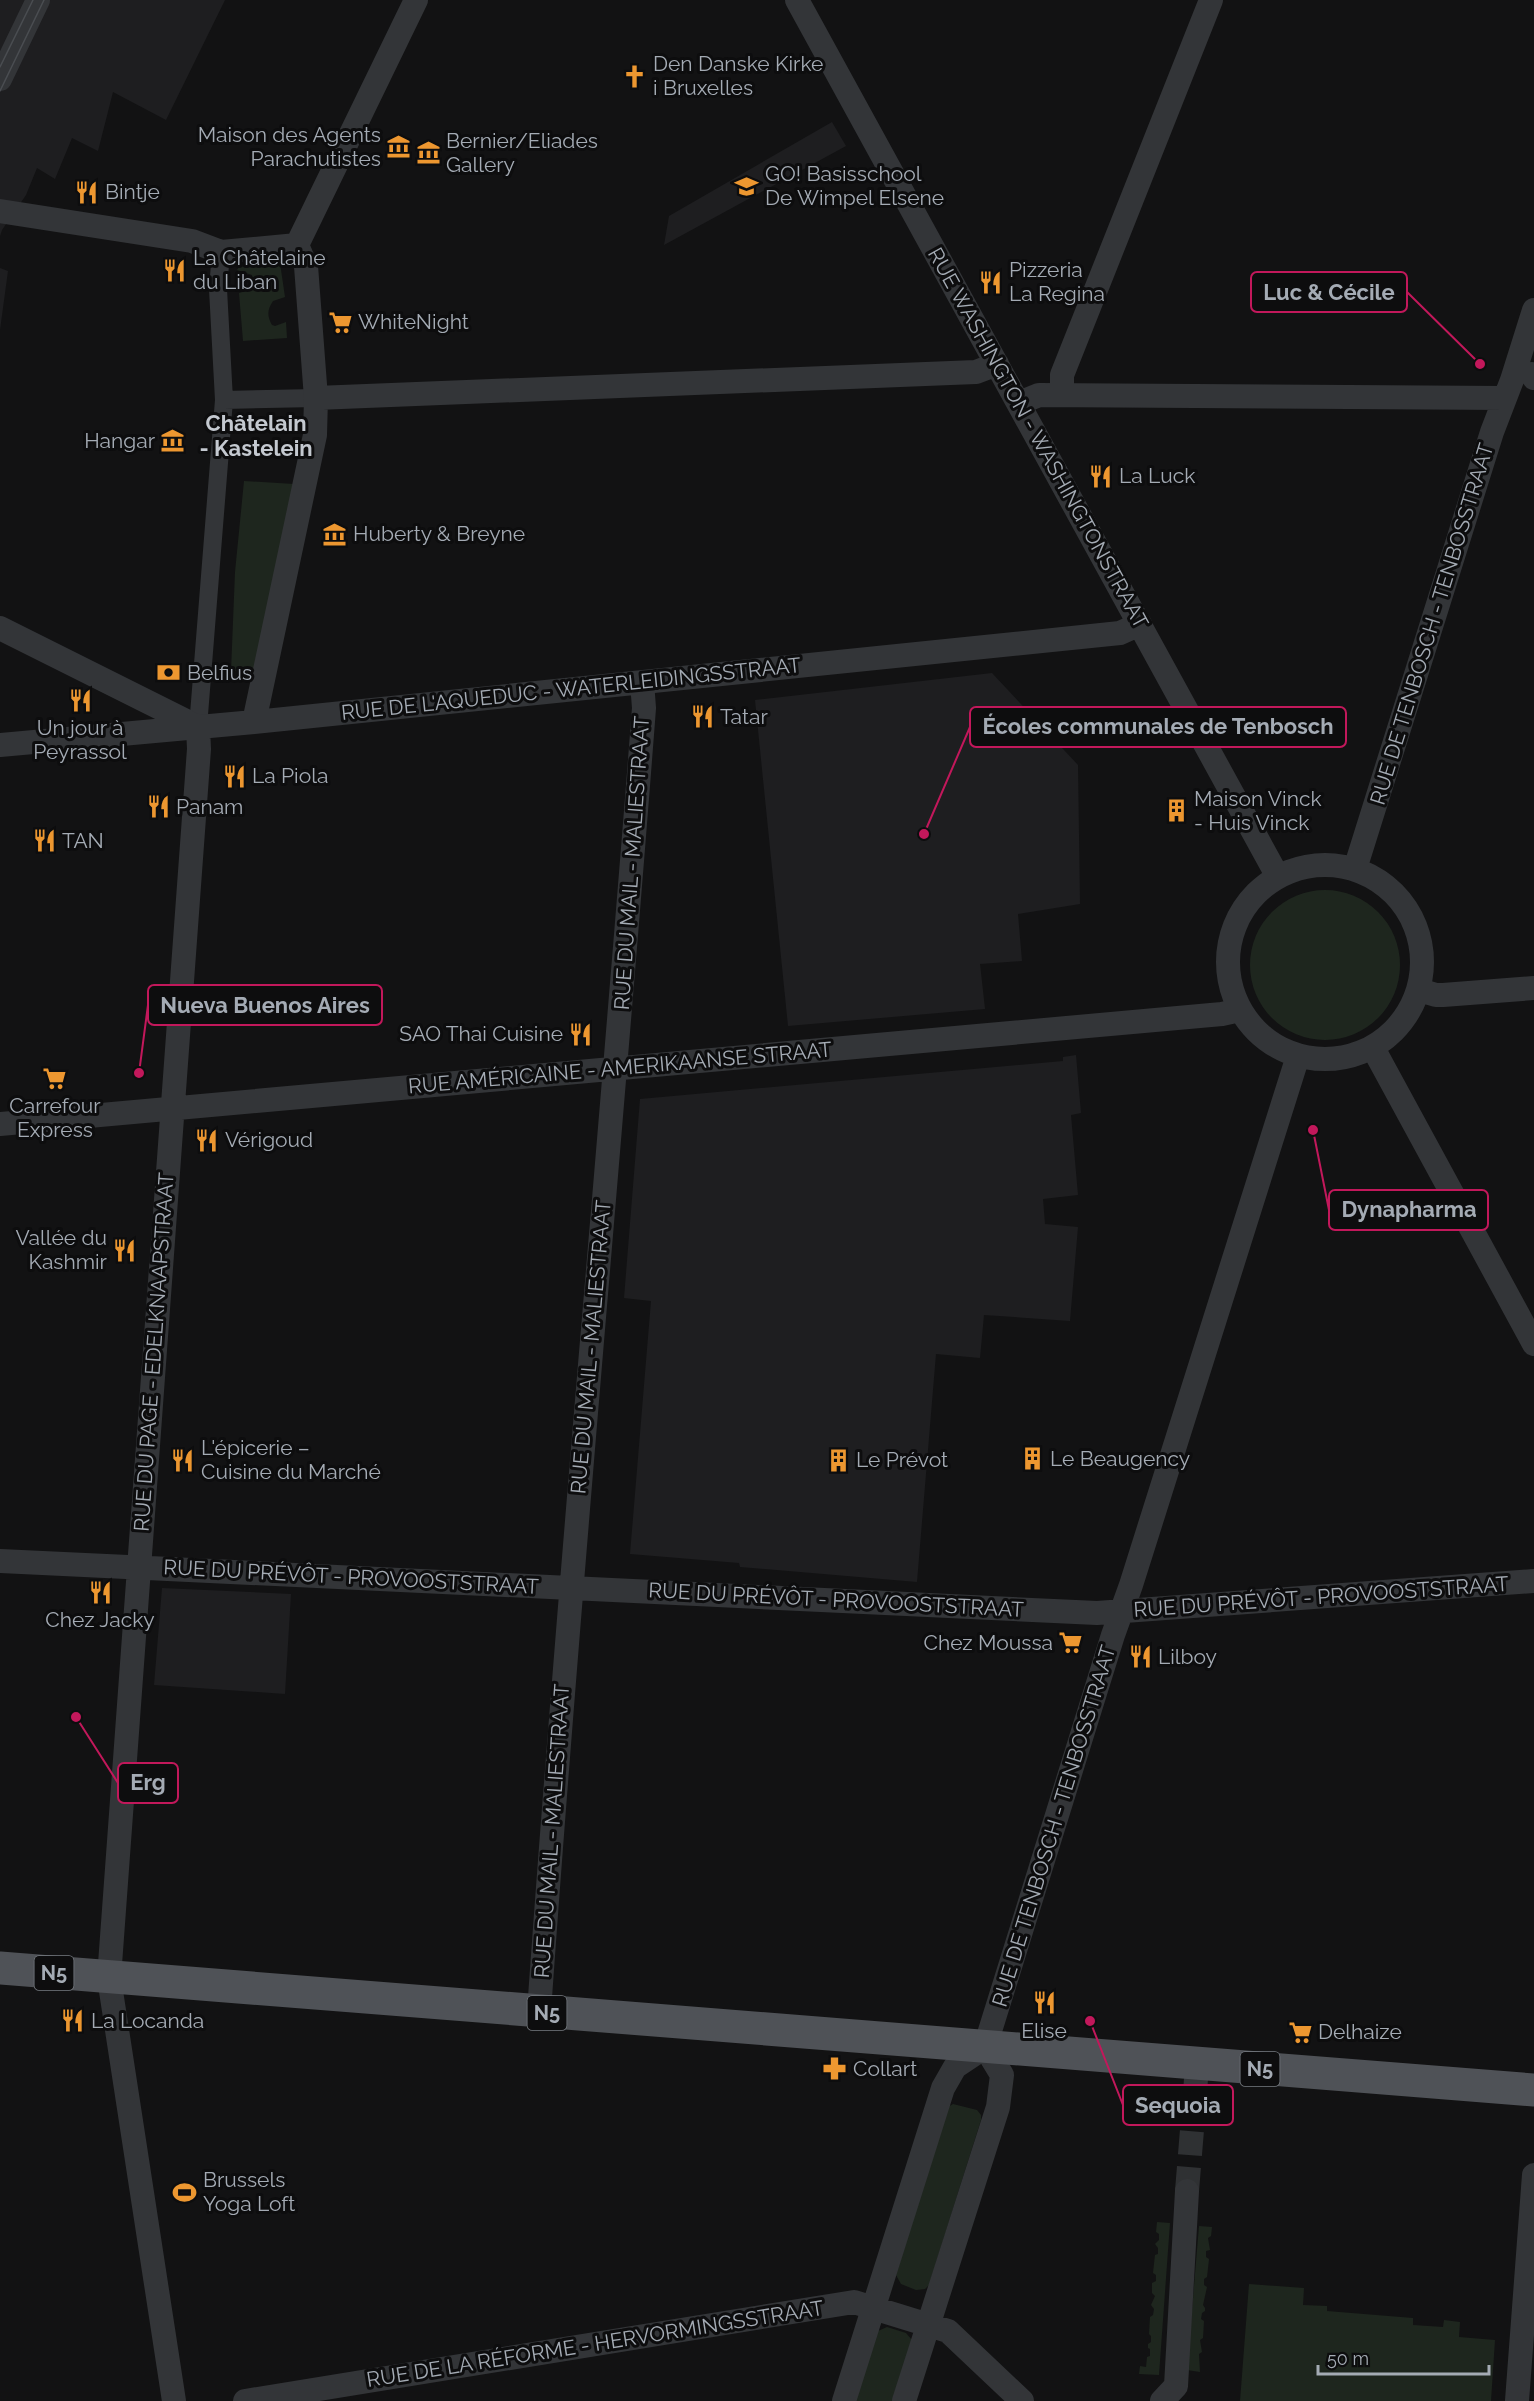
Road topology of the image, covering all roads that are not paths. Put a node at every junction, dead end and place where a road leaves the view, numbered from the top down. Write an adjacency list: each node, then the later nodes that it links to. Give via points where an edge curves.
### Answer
1 (38, 0): 5 (street)
2 (416, 0): 7 (street)
3 (797, 0): 10 (street, RUE WASHINGTON - WASHINGTONSTRAAT)
4 (1211, 0): 12 (street, via 1062,375)
5 (0, 79)
6 (0, 211): 8 (street, via 192,241)
7 (297, 245): 8 (street); 13 (street, via 306,266)
8 (221, 252): 14 (street)
9 (1534, 310): 11 (street, RUE DE TENBOSCH - TENBOSSTRAAT)
10 (997, 364): 13 (street, via 976,372); 15 (street, RUE WASHINGTON - WASHINGTONSTRAAT)
11 (1523, 381): 12 (street); 22 (street, RUE DE TENBOSCH - TENBOSSTRAAT, via 1491,432)
12 (1062, 395): 15 (street, via 1040,395)
13 (316, 398): 14 (street); 19 (street, via 315,435)
14 (224, 400): 20 (street)
15 (1019, 403): 16 (street, RUE WASHINGTON - WASHINGTONSTRAAT)
16 (1140, 624): 18 (street, RUE DE L'AQUEDUC - WATERLEIDINGSSTRAAT, via 1120,633); 23 (street, RUE WASHINGTON - WASHINGTONSTRAAT)
17 (0, 628): 20 (street)
18 (642, 682): 19 (street, RUE DE L'AQUEDUC - WATERLEIDINGSSTRAAT); 29 (street, RUE DU MAIL - MALIESTRAAT, via 644,708)
19 (254, 722): 20 (street, RUE DE L'AQUEDUC - WATERLEIDINGSSTRAAT)
20 (198, 727): 21 (street, RUE DE L'AQUEDUC - WATERLEIDINGSSTRAAT); 30 (street, RUE DU PAGE - EDELKNAAPSTRAAT)
21 (0, 745)
22 (1355, 869): 23 (street, via 1316,864); 25 (street, via 1378,879 1398,896 1413,920 1421,940 1424,965)
23 (1278, 877): 26 (street, via 1256,894 1235,925 1228,968)
24 (1534, 988): 25 (street, via 1443,995)
25 (1419, 990): 27 (street, via 1409,1013 1393,1033)
26 (1240, 1010): 28 (street, via 1255,1030 1275,1046); 29 (street, RUE AMÉRICAINE - AMERIKAANSE STRAAT)
27 (1373, 1047): 28 (street, via 1348,1057 1321,1060); 32 (street)
28 (1298, 1056): 37 (street, RUE DE TENBOSCH - TENBOSSTRAAT)
29 (616, 1069): 30 (street, RUE AMÉRICAINE - AMERIKAANSE STRAAT); 36 (street, RUE DU MAIL - MALIESTRAAT)
30 (172, 1108): 31 (street, RUE AMÉRICAINE - AMERIKAANSE STRAAT); 34 (street, RUE DU PAGE - EDELKNAAPSTRAAT)
31 (0, 1124)
32 (1534, 1344)
33 (0, 1561): 34 (street, RUE DU PRÉVÔT - PROVOOSTSTRAAT)
34 (137, 1567): 36 (street, RUE DU PRÉVÔT - PROVOOSTSTRAAT); 39 (street, RUE DU PAGE - EDELKNAAPSTRAAT)
35 (1534, 1581): 37 (street, RUE DU PRÉVÔT - PROVOOSTSTRAAT)
36 (571, 1588): 37 (street, RUE DU PRÉVÔT - PROVOOSTSTRAAT); 40 (street, RUE DU MAIL - MALIESTRAAT)
37 (1121, 1612): 41 (street, RUE DE TENBOSCH - TENBOSSTRAAT)
38 (0, 1968): 39 (main road, N5)
39 (109, 1978): 40 (main road, N5); 47 (street, RUE DU PAGE - EDELKNAAPSTRAAT)
40 (539, 2012): 41 (main road, N5)
41 (986, 2047): 42 (main road, N5, via 1196,2079); 45 (street, via 956,2067 943,2088); 46 (street, via 1002,2075 998,2107)
42 (1534, 2091)
43 (1534, 2175): 53 (street)
44 (1187, 2191): 52 (street, via 1176,2386)
45 (874, 2308): 46 (street, RUE DE LA RÉFORME - HERVORMINGSSTRAAT); 48 (street, RUE DE LA RÉFORME - HERVORMINGSSTRAAT, via 854,2302); 49 (street)
46 (927, 2323): 50 (street); 51 (street, RUE DE LA RÉFORME - HERVORMINGSSTRAAT, via 948,2331)
47 (174, 2401)
48 (245, 2401)
49 (844, 2401)
50 (904, 2401)
51 (1022, 2401)
52 (1162, 2401)
53 (1517, 2401)

